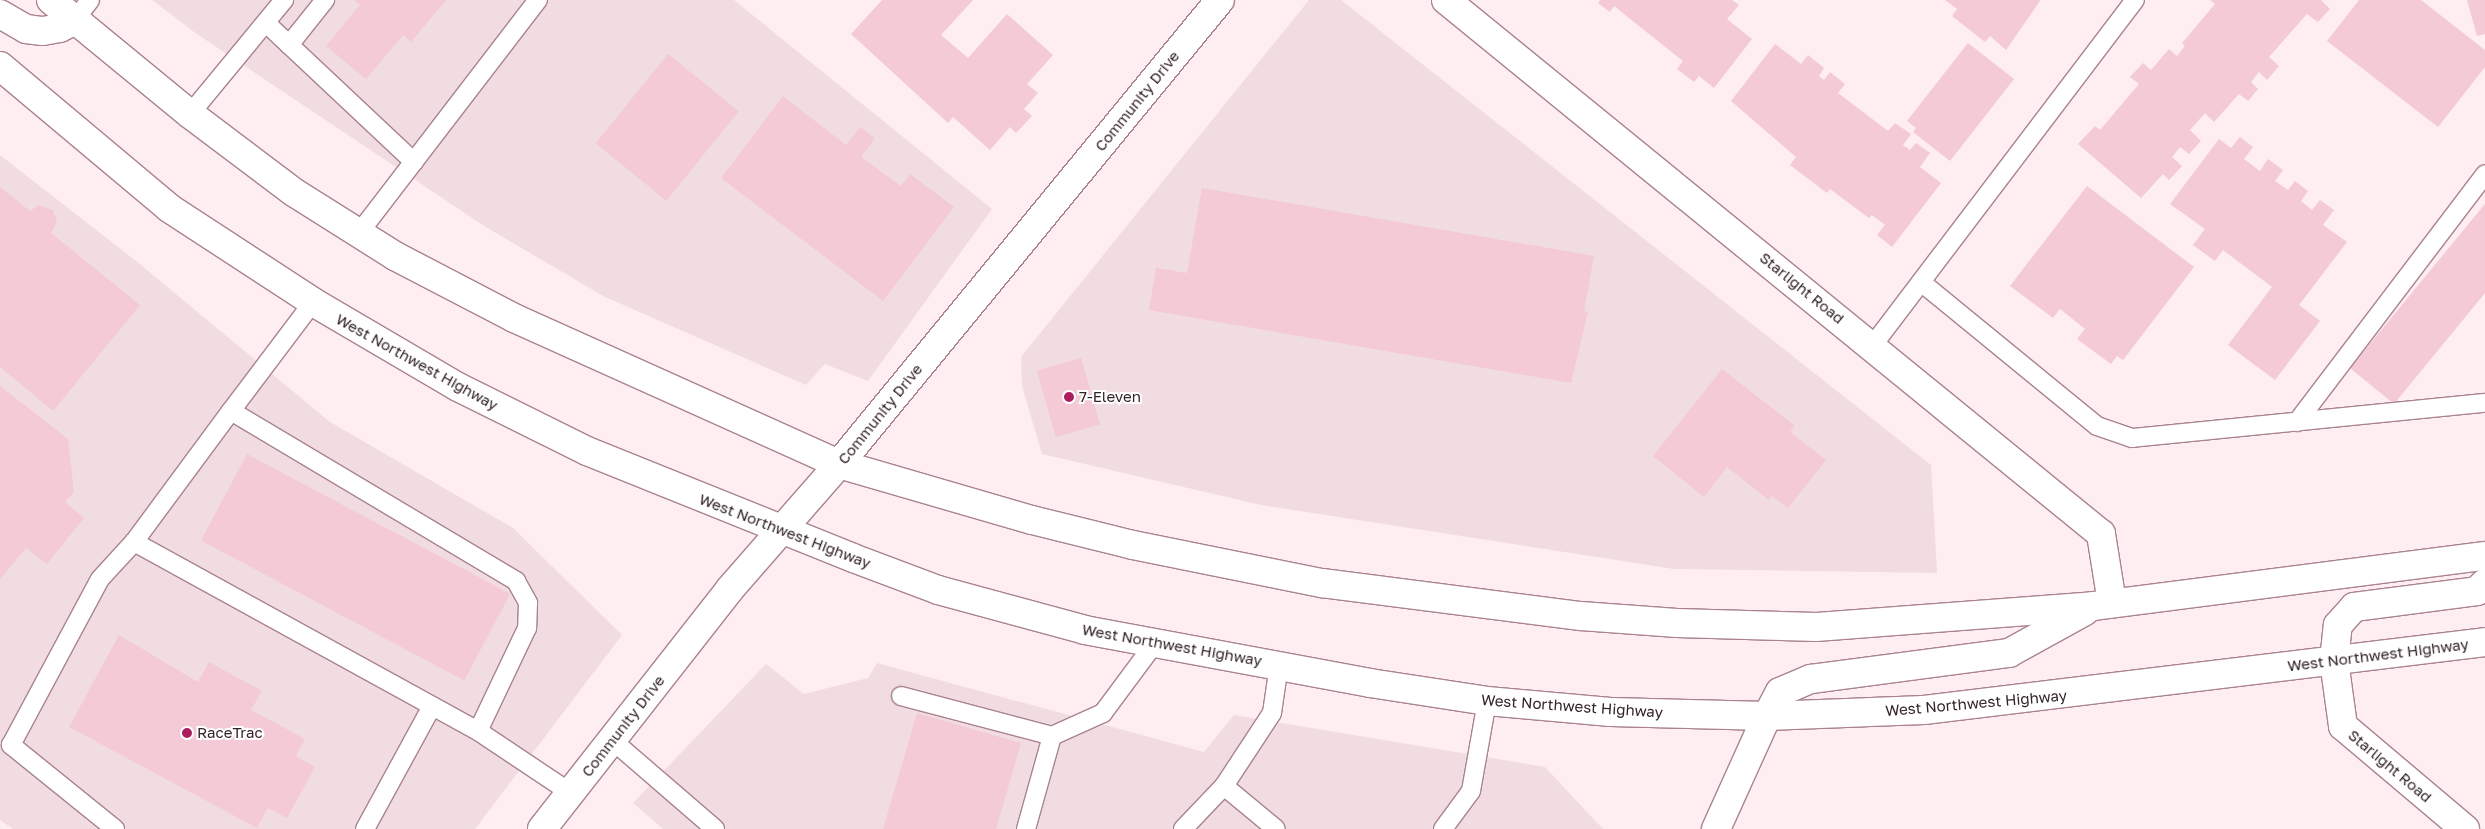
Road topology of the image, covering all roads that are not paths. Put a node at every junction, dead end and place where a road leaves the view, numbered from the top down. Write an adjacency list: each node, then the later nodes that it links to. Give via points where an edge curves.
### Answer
1 (51, 0): 8 (main road)
2 (284, 0): 10 (lane)
3 (325, 0): 11 (lane)
4 (538, 0): 14 (lane)
5 (1220, 0): 23 (main road, Community Drive)
6 (1446, 0): 19 (main road, Starlight Road)
7 (2135, 0): 17 (lane)
8 (83, 10): 9 (main road, via 60,28 43,31 26,29); 13 (main road)
9 (0, 14)
10 (266, 23): 11 (lane); 13 (lane)
11 (289, 45): 14 (lane)
12 (2, 71): 18 (main road, West Northwest Highway, via 169,208)
13 (190, 114): 16 (main road, via 295,193)
14 (414, 162): 16 (lane)
15 (2485, 174): 22 (lane)
16 (358, 233): 23 (main road, via 514,318)
17 (1921, 282): 19 (lane); 22 (lane, via 2097,426 2132,438)
18 (313, 302): 21 (lane); 24 (main road, West Northwest Highway, via 458,387 587,451)
19 (1873, 345): 28 (main road, Starlight Road, via 2101,534)
20 (2485, 403): 22 (lane)
21 (231, 411): 25 (lane); 37 (lane, via 516,581 528,603 527,628)
22 (2297, 422)
23 (839, 464): 24 (main road, Community Drive); 28 (main road, via 1032,520 1223,565 1322,583 1581,616 1816,627)
24 (783, 529): 30 (main road, West Northwest Highway, via 938,590 1085,630); 39 (main road, Community Drive, via 730,589)
25 (134, 542): 35 (lane); 40 (lane, via 100,579)
26 (2485, 556): 28 (main road)
27 (2485, 583): 31 (main road, Starlight Road, via 2477,592 2354,606 2338,625)
28 (2103, 605): 36 (main road, via 2009,653 1811,679 1780,692)
29 (2485, 642): 31 (main road, West Northwest Highway)
30 (1155, 643): 32 (main road, West Northwest Highway); 38 (lane, via 1103,714)
31 (2334, 661): 36 (main road, West Northwest Highway, via 1924,710); 52 (main road, Starlight Road, via 2343,726)
32 (1279, 665): 34 (main road, West Northwest Highway, via 1370,684); 41 (lane, via 1272,713)
33 (901, 696): 38 (lane)
34 (1487, 701): 36 (main road, West Northwest Highway, via 1611,712); 50 (lane, via 1471,791)
35 (432, 706): 37 (lane); 45 (lane)
36 (1767, 716): 51 (main road)
37 (478, 731): 42 (lane)
38 (1052, 736): 47 (lane)
39 (612, 740): 42 (main road, Community Drive); 46 (lane)
40 (6, 741): 44 (lane)
41 (1224, 786): 48 (lane); 49 (lane)
42 (571, 793): 43 (main road, Community Drive)
43 (549, 826)
44 (115, 829)
45 (366, 829)
46 (715, 829)
47 (1026, 829)
48 (1183, 829)
49 (1276, 829)
50 (1443, 829)
51 (1716, 829)
52 (2465, 829)

